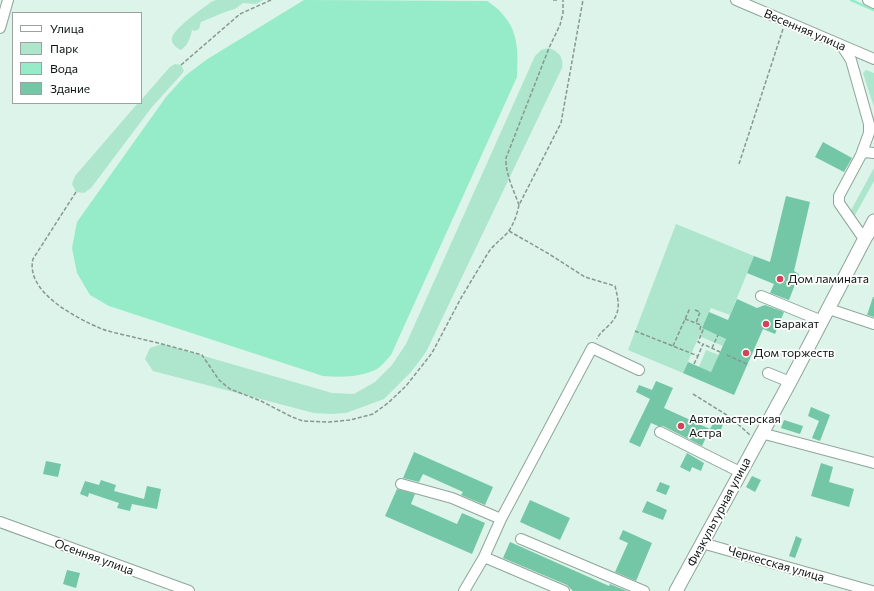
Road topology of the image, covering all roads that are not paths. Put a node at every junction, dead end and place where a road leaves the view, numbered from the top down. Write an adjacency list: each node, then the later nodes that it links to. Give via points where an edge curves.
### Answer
1 (8, 0): 5 (street)
2 (736, 0): 6 (street, Весенняя улица)
3 (868, 0): 4 (street)
4 (874, 3)
5 (0, 28)
6 (842, 46): 7 (street, Весенняя улица); 9 (street, via 851,60 869,124 868,137)
7 (874, 60)
8 (874, 153): 9 (street, via 865,152)
9 (861, 155): 11 (street, via 838,200)
10 (874, 221): 11 (main road, Физкультурная улица)
11 (869, 236): 13 (main road, Физкультурная улица)
12 (761, 296): 14 (street)
13 (828, 309): 14 (main road, Физкультурная улица); 15 (street)
14 (822, 321): 18 (main road, Физкультурная улица)
15 (874, 324)
16 (639, 370): 24 (street, via 592,348)
17 (768, 373): 18 (street)
18 (790, 382): 20 (main road, Физкультурная улица)
19 (660, 432): 22 (street)
20 (759, 437): 21 (street); 22 (main road, Физкультурная улица)
21 (874, 463)
22 (740, 472): 27 (main road, Физкультурная улица)
23 (401, 484): 24 (street, via 452,498)
24 (501, 519): 28 (street)
25 (0, 522): 29 (street, Осенняя улица)
26 (521, 539): 32 (street)
27 (702, 543): 33 (main road, Физкультурная улица); 34 (street, Черкесская улица)
28 (484, 557): 30 (street); 31 (street)
29 (189, 591)
30 (464, 591)
31 (564, 591)
32 (644, 591)
33 (676, 591)
34 (872, 591)

